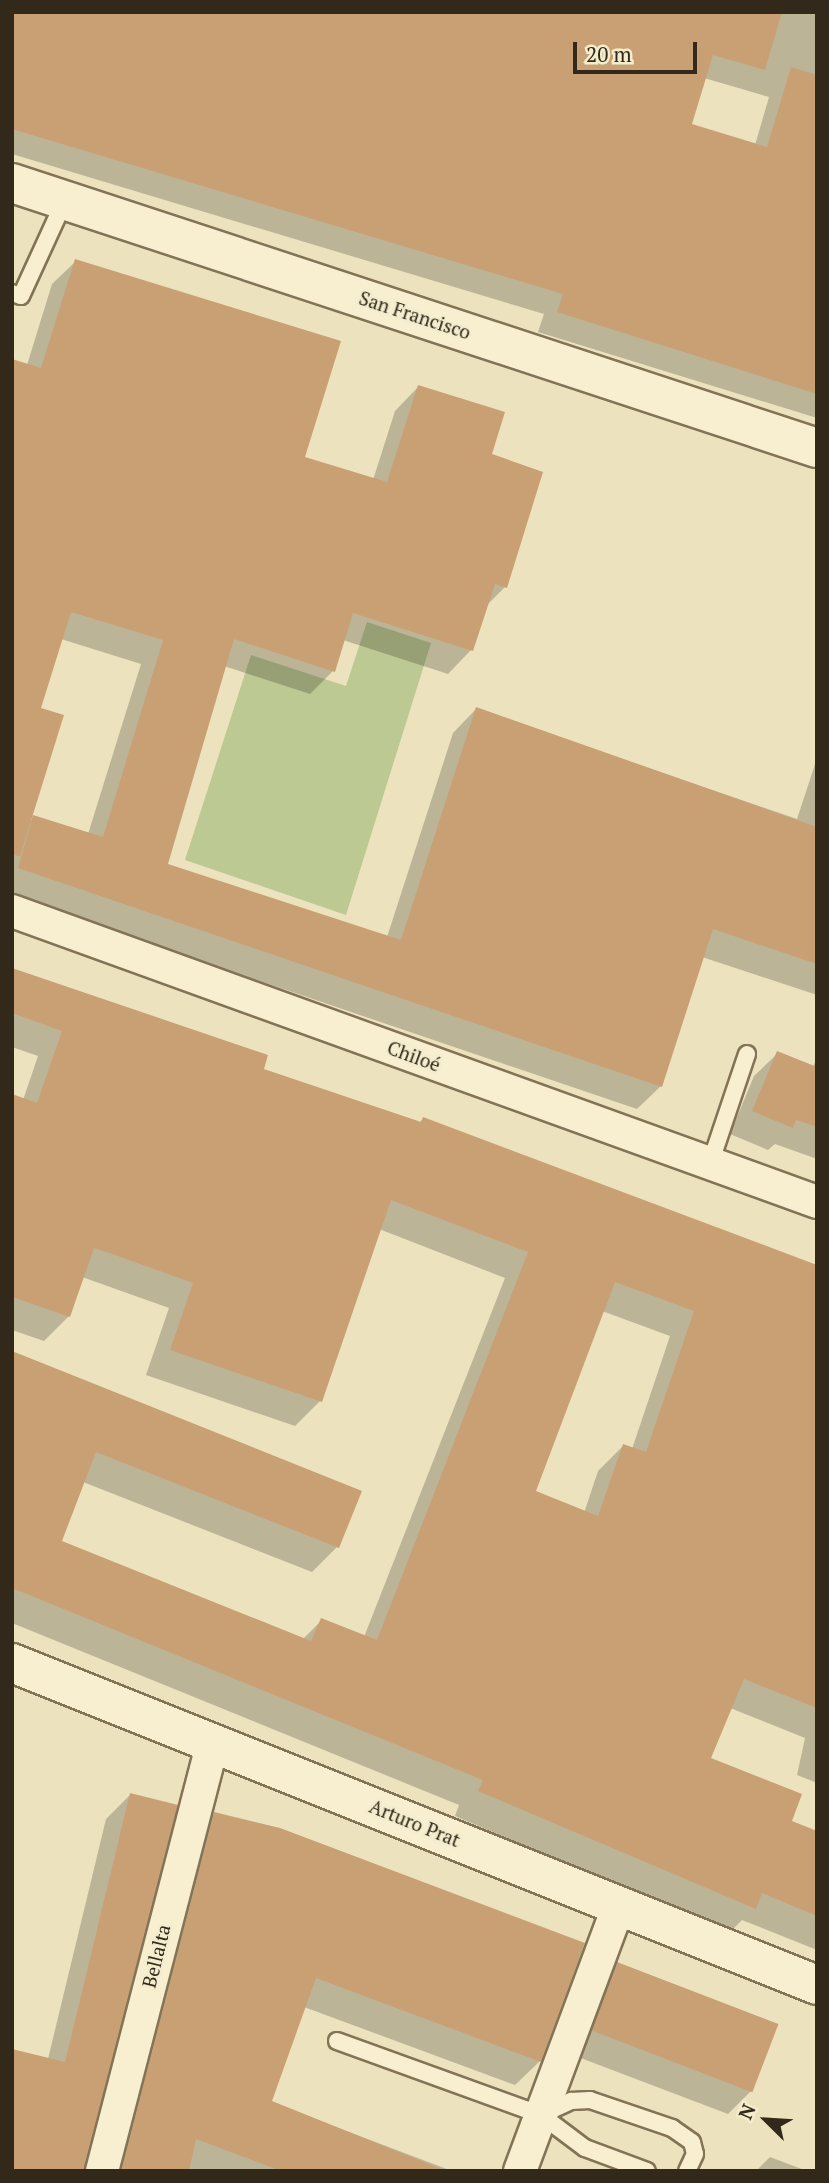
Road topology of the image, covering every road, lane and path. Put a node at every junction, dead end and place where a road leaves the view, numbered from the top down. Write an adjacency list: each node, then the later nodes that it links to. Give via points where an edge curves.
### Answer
1 (12, 183): 2 (street, San Francisco)
2 (65, 201): 3 (lane); 4 (street, San Francisco)
3 (17, 295)
4 (817, 448)
5 (12, 911): 7 (street, Chiloé)
6 (747, 1054): 7 (lane)
7 (710, 1164): 8 (street, Chiloé)
8 (817, 1202)
9 (12, 1663): 10 (street, Arturo Prat)
10 (213, 1742): 11 (street, Arturo Prat); 15 (street, Bellalta)
11 (619, 1905): 12 (street, Arturo Prat); 14 (street)
12 (817, 1985)
13 (337, 2041): 14 (lane)
14 (541, 2115): 16 (street); 17 (lane, via 585,2148); 18 (lane, via 570,2101 590,2100 673,2128 692,2142 695,2154)
15 (102, 2171)
16 (520, 2171)
17 (647, 2171)
18 (687, 2171)

